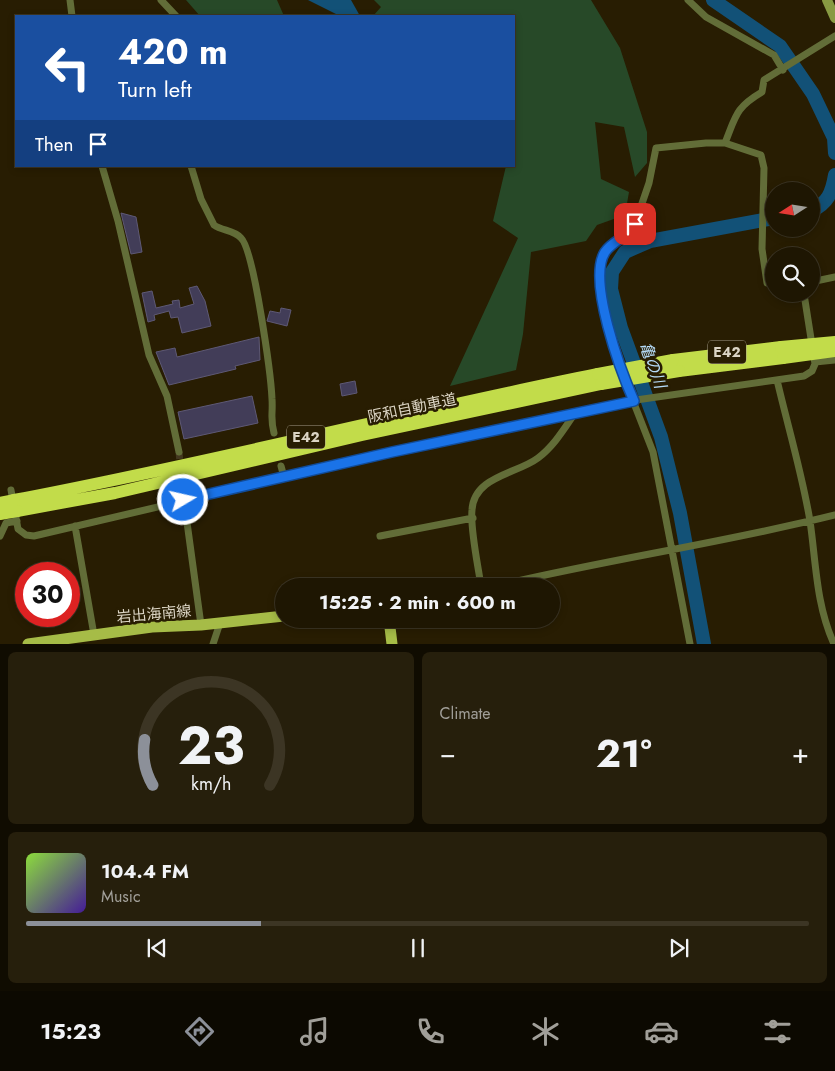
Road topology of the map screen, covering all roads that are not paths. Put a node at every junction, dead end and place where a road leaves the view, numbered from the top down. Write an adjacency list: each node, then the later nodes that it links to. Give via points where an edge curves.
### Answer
1 (70, 0): 5 (street)
2 (161, 0): 6 (street)
3 (688, 0): 9 (street, via 706,17 774,55)
4 (827, 0): 7 (main road)
5 (72, 15)
6 (175, 15)
7 (835, 18)
8 (835, 36): 9 (street)
9 (783, 70): 10 (street, via 764,80 762,92 744,103)
10 (724, 143): 13 (street, via 762,155); 23 (street, via 656,148 649,183 631,232 605,252 599,287)
11 (102, 167): 26 (street, via 149,355 167,396)
12 (192, 167): 25 (street, via 201,199 214,225 236,234 245,244 260,305)
13 (765, 270)
14 (835, 277): 15 (street)
15 (820, 280)
16 (805, 302): 21 (street)
17 (835, 342): 19 (highway, 阪和自動車道 / E42, bridge)
18 (835, 351): 19 (highway, 阪和自動車道 / E42, bridge)
19 (782, 352): 31 (highway, 阪和自動車道 / E42, bridge, via 458,402)
20 (835, 360): 21 (street)
21 (815, 362): 22 (street, via 812,371 804,376)
22 (777, 380): 23 (street); 35 (street)
23 (635, 401): 24 (street); 39 (street, via 653,452)
24 (575, 413): 28 (street); 34 (street, via 558,439 537,458 500,476 476,493)
25 (274, 433)
26 (180, 452)
27 (281, 466): 28 (street)
28 (284, 477): 29 (street)
29 (183, 496): 36 (street); 44 (street)
30 (0, 502): 31 (highway, 阪和自動車道 / E42, bridge)
31 (15, 506): 32 (highway, 阪和自動車道 / E42, bridge); 36 (street, via 18,529 26,535); 37 (street)
32 (0, 514)
33 (835, 515): 35 (street)
34 (473, 518): 38 (street); 40 (street)
35 (810, 522): 39 (street); 51 (street, via 825,624)
36 (75, 526): 46 (street)
37 (0, 536)
38 (380, 536)
39 (672, 551): 41 (street); 50 (street)
40 (480, 578)
41 (531, 578)
42 (275, 617): 43 (main road, 岩出海南線)
43 (220, 624): 44 (main road, 岩出海南線); 48 (street)
44 (201, 625): 46 (main road, 岩出海南線, via 152,627)
45 (390, 628): 49 (main road)
46 (94, 635): 47 (main road, 岩出海南線)
47 (28, 644)
48 (213, 644)
49 (392, 644)
50 (690, 644)
51 (834, 644)

